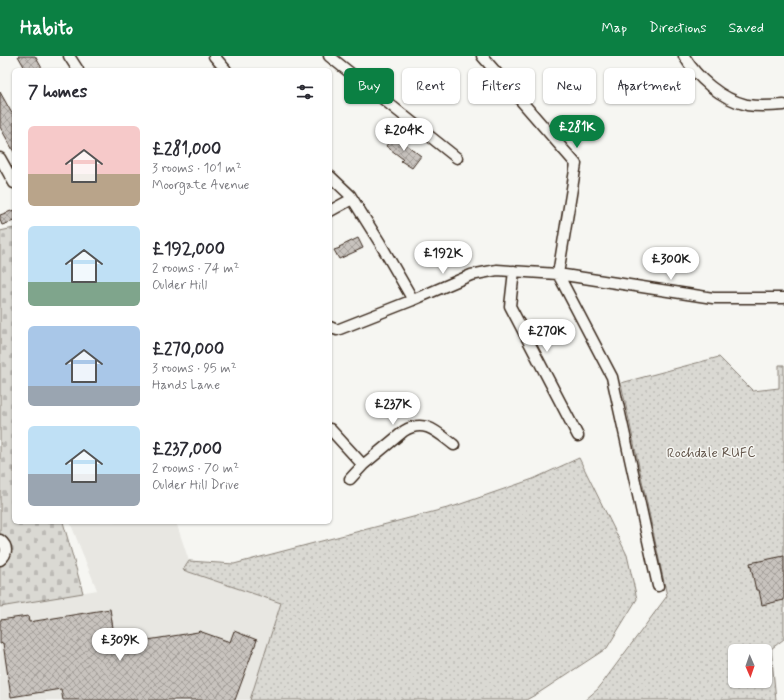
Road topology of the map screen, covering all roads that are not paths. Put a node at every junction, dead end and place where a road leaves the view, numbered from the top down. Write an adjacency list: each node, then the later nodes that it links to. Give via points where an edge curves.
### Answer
1 (69, 56): 6 (street)
2 (214, 56): 7 (street)
3 (329, 56): 10 (street)
4 (482, 56): 16 (street, via 576,164)
5 (684, 56): 8 (street, via 705,82 724,96 746,105)
6 (77, 68)
7 (224, 68)
8 (784, 105)
9 (0, 158): 12 (street)
10 (457, 158)
11 (332, 178): 13 (street)
12 (12, 179)
13 (352, 199): 14 (street); 18 (street)
14 (332, 210)
15 (514, 271): 16 (street); 18 (street, via 497,270 471,274); 21 (street, via 510,306)
16 (558, 274): 17 (street, via 714,298); 27 (street, via 612,377)
17 (784, 298)
18 (413, 300): 19 (street, via 337,330)
19 (332, 328)
20 (332, 431): 23 (street)
21 (578, 436)
22 (454, 445): 23 (street, via 429,427 410,427)
23 (363, 465): 24 (street)
24 (350, 479)
25 (0, 540): 26 (street, via 5,544 6,551)
26 (0, 560)
27 (658, 586)

